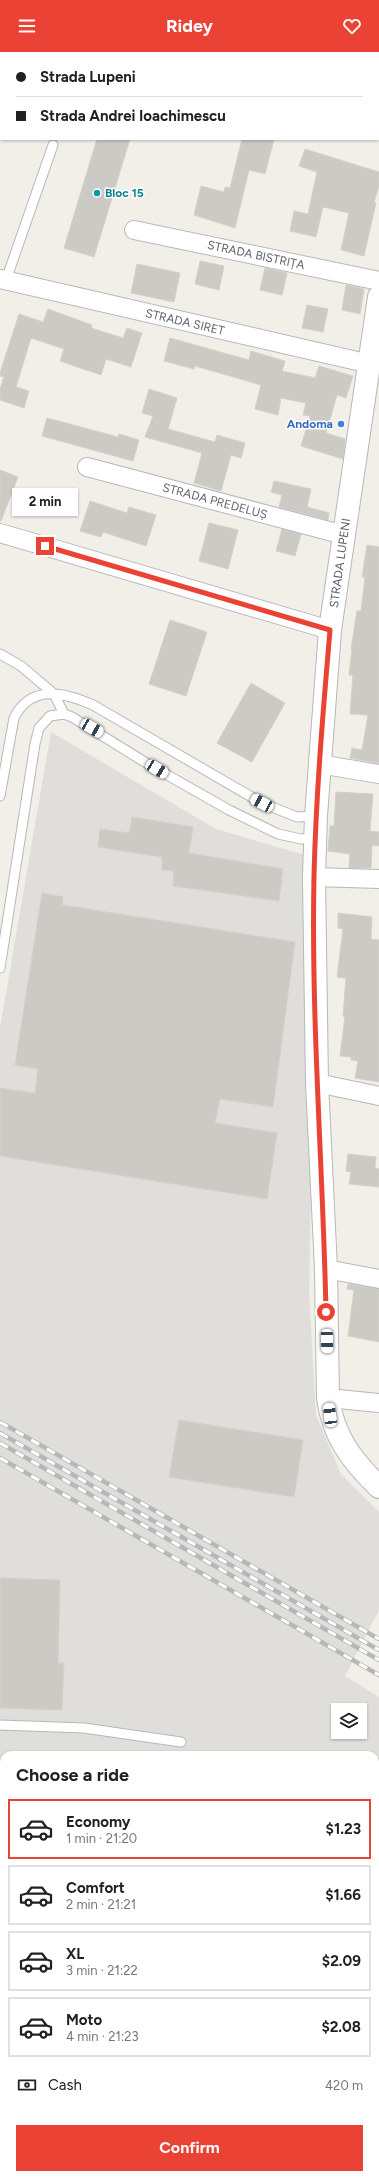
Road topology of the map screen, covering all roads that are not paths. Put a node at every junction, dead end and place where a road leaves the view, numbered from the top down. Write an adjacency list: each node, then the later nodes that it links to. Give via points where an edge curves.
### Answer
1 (53, 145): 3 (lane)
2 (134, 230): 4 (street, STRADA BISTRIȚA)
3 (3, 280): 6 (street, STRADA SIRET)
4 (379, 280)
5 (379, 297): 6 (street, STRADA LUPENI)
6 (370, 364): 9 (street, STRADA LUPENI)
7 (87, 467): 9 (street, STRADA PREDELUȘ)
8 (0, 533): 10 (street)
9 (344, 535): 10 (street, STRADA LUPENI)
10 (330, 630): 14 (street, STRADA LUPENI)
11 (0, 654): 12 (lane, via 21,666)
12 (54, 694): 13 (lane); 16 (lane, via 32,698 18,709 14,718); 17 (lane, via 71,696 92,705 274,809 297,817)
13 (64, 714): 18 (lane, via 176,781 250,821 290,837); 21 (lane, via 56,714 46,719 37,735)
14 (319, 764): 15 (street); 17 (street, STRADA LUPENI)
15 (379, 774)
16 (0, 796)
17 (316, 816): 18 (street, STRADA LUPENI)
18 (315, 838): 19 (street, STRADA LUPENI)
19 (314, 877): 20 (street); 22 (street, STRADA LUPENI)
20 (379, 879)
21 (0, 968)
22 (317, 1083): 23 (street); 24 (street, STRADA LUPENI)
23 (379, 1096)
24 (326, 1270): 25 (street); 26 (street, STRADA LUPENI)
25 (379, 1279)
26 (328, 1398): 27 (street); 28 (street, STRADA LUPENI, via 330,1415 342,1443 352,1458)
27 (379, 1403)
28 (379, 1486)
29 (0, 1725): 30 (lane, via 84,1728)
30 (181, 1742)

